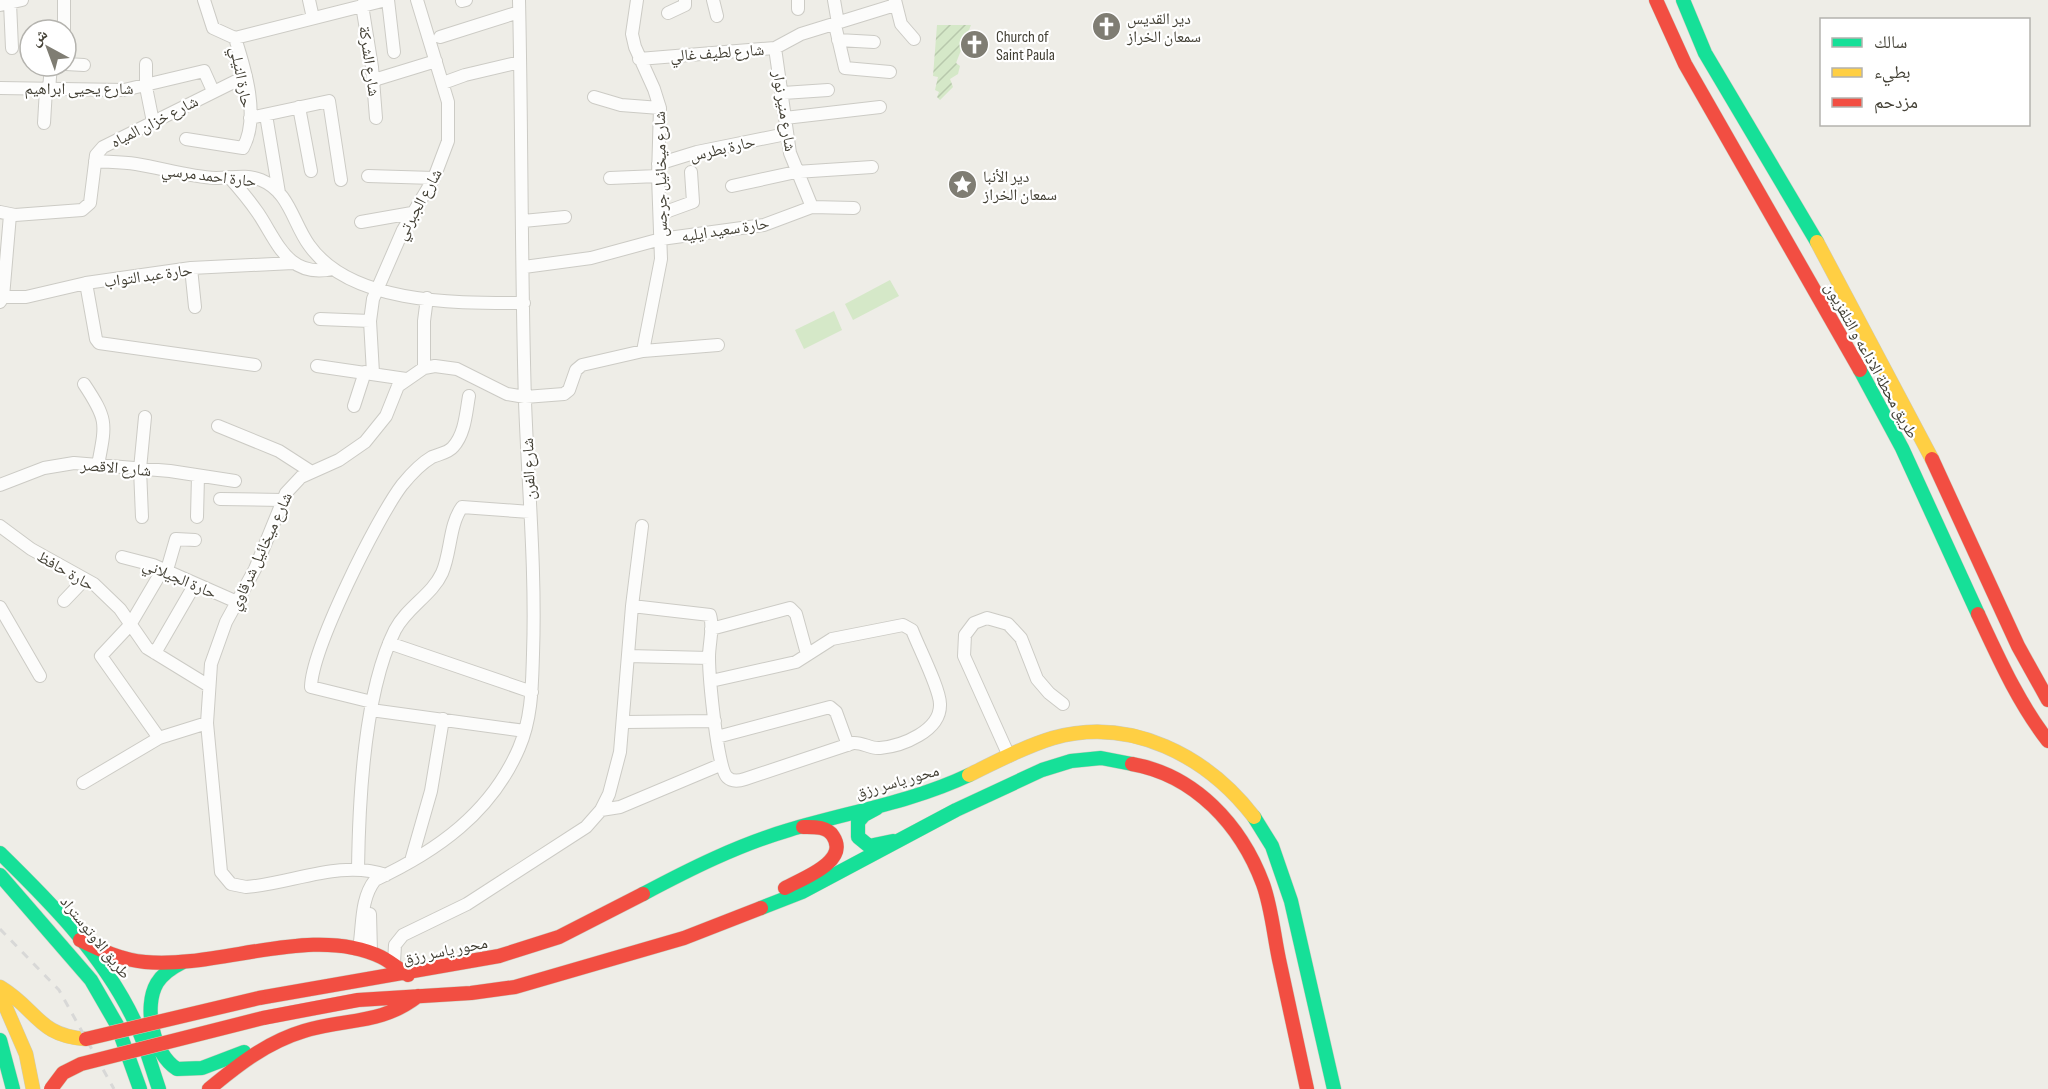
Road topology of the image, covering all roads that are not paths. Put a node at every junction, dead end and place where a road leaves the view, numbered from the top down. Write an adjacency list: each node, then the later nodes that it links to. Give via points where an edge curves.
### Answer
1 (64, 0): 18 (street)
2 (204, 0): 22 (street, حارة النيلي, via 213,28)
3 (309, 0): 19 (street)
4 (387, 0): 14 (street); 28 (street)
5 (417, 0): 30 (street, شارع الجبرتي)
6 (637, 0): 29 (street, شارع ميخائيل جرجس, via 632,34)
7 (685, 0): 16 (street, via 683,6)
8 (713, 0): 17 (street)
9 (834, 0): 20 (street)
10 (1656, 0): 59 (main road, طريق محطة الاذاعه و التلفزيون, via 1685,64)
11 (1683, 0): 58 (main road, طريق محطة الاذاعه و التلفزيون, via 1705,53)
12 (895, 2): 20 (street, شارع لطيف غالي); 23 (street, via 901,24)
13 (11, 3): 26 (street)
14 (366, 3): 19 (street); 38 (street, شارع الشركة)
15 (519, 6): 21 (street); 31 (street, شارع الفرن)
16 (668, 13)
17 (717, 16)
18 (63, 18)
19 (314, 18): 22 (street)
20 (836, 24): 24 (street); 27 (street, شارع لطيف غالي, via 801,34)
21 (440, 37)
22 (235, 38): 36 (street, حارة النيلي)
23 (914, 39)
24 (838, 40): 25 (street); 35 (street, via 845,68)
25 (874, 42)
26 (12, 48)
27 (775, 48): 29 (street, شارع لطيف غالي); 45 (street, شارع منير نوار)
28 (394, 52)
29 (639, 58): 49 (street, شارع ميخائيل جرجس)
30 (436, 61): 38 (street); 39 (street, شارع الجبرتي)
31 (520, 62): 39 (street); 79 (street, شارع الفرن)
32 (146, 64): 40 (street)
33 (78, 65): 34 (street)
34 (84, 65)
35 (890, 72)
36 (246, 76): 44 (street, شارع خزان المياه); 51 (street, حارة النيلي)
37 (49, 78): 42 (street)
38 (374, 80): 52 (street, شارع الشركة)
39 (443, 83): 68 (street, شارع الجبرتي, via 450,122 445,151)
40 (146, 87): 42 (street, شارع يحيى ابراهيم); 44 (street, شارع يحيى ابراهيم, via 204,71); 54 (street)
41 (0, 88): 42 (street, شارع يحيى ابراهيم)
42 (48, 89): 55 (street)
43 (828, 90): 45 (street)
44 (213, 91): 54 (street, شارع خزان المياه)
45 (783, 93): 53 (street, شارع منير نوار)
46 (594, 97): 49 (street, via 621,105)
47 (299, 107): 50 (street); 63 (street); 70 (street, via 330,102)
48 (880, 107): 53 (street)
49 (660, 108): 62 (street, شارع ميخائيل جرجس)
50 (266, 115): 51 (street); 72 (street)
51 (250, 118): 57 (street, حارة النيلي, via 243,148)
52 (376, 118)
53 (785, 118): 56 (street, شارع منير نوار)
54 (153, 122): 60 (street, شارع خزان المياه, via 103,147)
55 (44, 123)
56 (786, 134): 62 (street, حارة بطرس, via 697,152); 65 (street, شارع منير نوار)
57 (186, 139)
58 (1761, 145): 59 (main road, via 1746,142); 107 (main road, طريق محطة الاذاعه و التلفزيون)
59 (1739, 155): 108 (main road, طريق محطة الاذاعه و التلفزيون)
60 (95, 161): 67 (street, حارة احمد مرسي); 75 (street, شارع خزان المياه, via 87,207 76,211)
61 (872, 167): 65 (street)
62 (658, 170): 69 (street, حارة بطرس); 77 (street, شارع ميخائيل جرجس)
63 (311, 171)
64 (691, 172): 77 (street, via 693,202)
65 (796, 172): 71 (street); 73 (street, شارع منير نوار)
66 (368, 176): 68 (street)
67 (229, 177): 72 (street, حارة احمد مرسي, via 261,180); 82 (street)
68 (434, 178): 76 (street, شارع الجبرتي)
69 (610, 178)
70 (341, 180)
71 (732, 186)
72 (279, 192): 85 (street, حارة احمد مرسي, via 309,245)
73 (812, 207): 74 (street, حارة سعيد ايليه); 81 (street, حارة سعيد ايليه, via 764,225)
74 (854, 208)
75 (5, 213): 89 (street)
76 (412, 213): 80 (street); 87 (street, شارع الجبرتي)
77 (660, 214): 81 (street, شارع ميخائيل جرجس)
78 (565, 217): 79 (street)
79 (523, 221): 83 (street, شارع الفرن)
80 (361, 222)
81 (661, 239): 83 (street, حارة سعيد ايليه, via 591,258); 95 (street, شارع ميخائيل جرجس, via 662,259)
82 (293, 263): 84 (street, حارة عبد التواب); 85 (street, حارة عبد التواب, via 312,271)
83 (524, 267): 90 (street, شارع الفرن)
84 (191, 268): 86 (street, حارة عبد التواب); 91 (street)
85 (332, 269): 87 (street, حارة احمد مرسي)
86 (86, 283): 89 (street, حارة عبد التواب); 96 (street, via 97,342)
87 (376, 289): 88 (street, حارة احمد مرسي); 93 (street, شارع الجبرتي)
88 (427, 298): 90 (street, حارة احمد مرسي); 98 (street)
89 (2, 300)
90 (524, 303): 103 (street, شارع الفرن)
91 (195, 307)
92 (320, 319): 93 (street)
93 (370, 321): 99 (street, شارع الجبرتي)
94 (718, 345): 95 (street)
95 (643, 351): 103 (street, via 579,367 564,394)
96 (255, 365)
97 (317, 366): 99 (street)
98 (424, 368): 100 (street, شارع ميخائيل شرقاوي); 103 (street, via 457,369 507,394)
99 (369, 373): 100 (street); 104 (street)
100 (406, 379): 111 (street, شارع ميخائيل شرقاوي, via 398,386 373,435 348,455)
101 (84, 384): 109 (street, via 105,422)
102 (469, 396): 146 (street, via 465,422 452,448 409,476 384,514 316,661 311,687)
103 (525, 397): 117 (street, شارع الفرن)
104 (354, 406)
105 (145, 417): 110 (street)
106 (218, 426): 111 (street, via 279,452)
107 (1923, 439): 108 (main road); 141 (main road, طريق محطة الاذاعه و التلفزيون)
108 (1902, 448): 143 (main road, طريق محطة الاذاعه و التلفزيون)
109 (98, 465): 110 (street, شارع الاقصر); 114 (street, شارع الاقصر, via 58,465)
110 (140, 469): 112 (street, شارع الاقصر); 118 (street)
111 (310, 471): 116 (street, شارع ميخائيل شرقاوي, via 292,484)
112 (198, 476): 113 (street, شارع الاقصر); 119 (street)
113 (235, 481)
114 (0, 485)
115 (220, 499): 116 (street)
116 (282, 500): 128 (street, شارع ميخائيل شرقاوي)
117 (530, 512): 133 (street, via 462,507 441,574 405,614); 142 (street, شارع الفرن)
118 (142, 517)
119 (198, 517)
120 (0, 526): 125 (street, حارة حافظ, via 31,549)
121 (642, 526): 129 (street)
122 (195, 540): 124 (street, via 176,539)
123 (122, 557): 124 (street, حارة الجيلاني)
124 (165, 570): 126 (street, حارة الجيلاني); 131 (street)
125 (86, 579): 127 (street); 131 (street, حارة حافظ, via 108,596)
126 (195, 584): 128 (street, حارة الجيلاني); 134 (street)
127 (64, 600)
128 (237, 602): 140 (street, شارع ميخائيل شرقاوي, via 217,642)
129 (632, 606): 132 (street, via 707,613 712,618); 136 (street)
130 (0, 607): 138 (street)
131 (130, 625): 134 (street, حارة حافظ, via 140,641); 153 (street, via 101,656)
132 (711, 629): 135 (street, via 790,608 796,614); 137 (street)
133 (389, 643): 142 (street); 146 (street)
134 (155, 653): 140 (street, حارة حافظ)
135 (807, 654): 139 (street, via 790,664); 155 (street, via 832,639 900,625 912,630 941,703 938,716 924,732 898,744 878,748 862,743)
136 (628, 656): 137 (street); 149 (street)
137 (709, 658): 139 (street)
138 (40, 676)
139 (711, 681): 148 (street)
140 (208, 686): 150 (street, شارع ميخائيل شرقاوي)
141 (2040, 686): 143 (main road); 144 (main road, طريق محطة الاذاعه و التلفزيون)
142 (532, 692): 151 (street, شارع الفرن)
143 (2018, 697): 154 (main road, طريق محطة الاذاعه و التلفزيون)
144 (2048, 700)
145 (1063, 704): 156 (street, via 1037,679 1021,638 1008,624 987,618 974,623 963,642 964,656)
146 (371, 706): 147 (street); 165 (street)
147 (443, 719): 151 (street); 164 (street, via 431,791)
148 (715, 721): 149 (street); 152 (street)
149 (625, 722): 160 (street, via 617,774)
150 (207, 723): 153 (street); 165 (street, شارع ميخائيل شرقاوي, via 220,864 225,879 246,887)
151 (525, 731): 164 (street, شارع الفرن, via 512,764 478,812 447,840)
152 (717, 736): 155 (street, via 830,707 836,712); 157 (street)
153 (159, 738): 158 (street)
154 (2048, 741)
155 (849, 745): 157 (street, via 739,781 727,777)
156 (1009, 756): 159 (main road, محور ياسر رزق, via 944,786); 188 (main road, محور ياسر رزق, via 1036,743 1075,733 1132,736 1189,757 1237,797 1270,841 1285,874)
157 (720, 765): 160 (street, via 620,807)
158 (82, 783)
159 (891, 802): 161 (main road, محور ياسر رزق); 162 (main road, via 860,818 857,831 864,843 877,846)
160 (601, 810): 172 (street, via 566,843 467,904 403,935 394,945)
161 (794, 827): 168 (main road, via 829,831 836,841 834,858); 173 (main road, محور ياسر رزق, via 714,858 535,947)
162 (920, 831): 168 (main road, via 855,867); 187 (main road, via 1042,770 1071,761 1101,758 1131,762 1188,785 1233,826 1257,869)
163 (0, 853): 169 (main road, طريق الاوتوستراد)
164 (411, 861): 167 (street, شارع الفرن)
165 (358, 869): 167 (street, شارع ميخائيل شرقاوي)
166 (0, 875): 184 (main road, طريق الاوتوستراد, via 100,993 117,1025)
167 (386, 875): 170 (street, via 371,904)
168 (760, 910): 176 (main road, via 684,939 515,987)
169 (80, 940): 171 (main road, via 130,960); 185 (main road, طريق الاوتوستراد, via 130,1011)
170 (365, 951): 171 (main road, via 335,947); 172 (main road)
171 (183, 962): 178 (main road, via 162,976 152,999 165,1061 186,1070)
172 (394, 963): 173 (main road)
173 (408, 975): 174 (main road, محور ياسر رزق, bridge, via 345,980 86,1040 56,1035)
174 (0, 987)
175 (0, 994): 181 (main road, via 26,1053)
176 (418, 996): 178 (main road, via 387,1017 306,1030); 179 (main road, bridge, via 358,1000 263,1018)
177 (0, 1040): 180 (main road)
178 (272, 1044): 186 (main road)
179 (70, 1068): 182 (main road, bridge, via 55,1080); 183 (main road)
180 (13, 1089)
181 (33, 1089)
182 (51, 1089)
183 (62, 1089)
184 (140, 1089)
185 (159, 1089)
186 (209, 1089)
187 (1307, 1089)
188 (1334, 1089)

